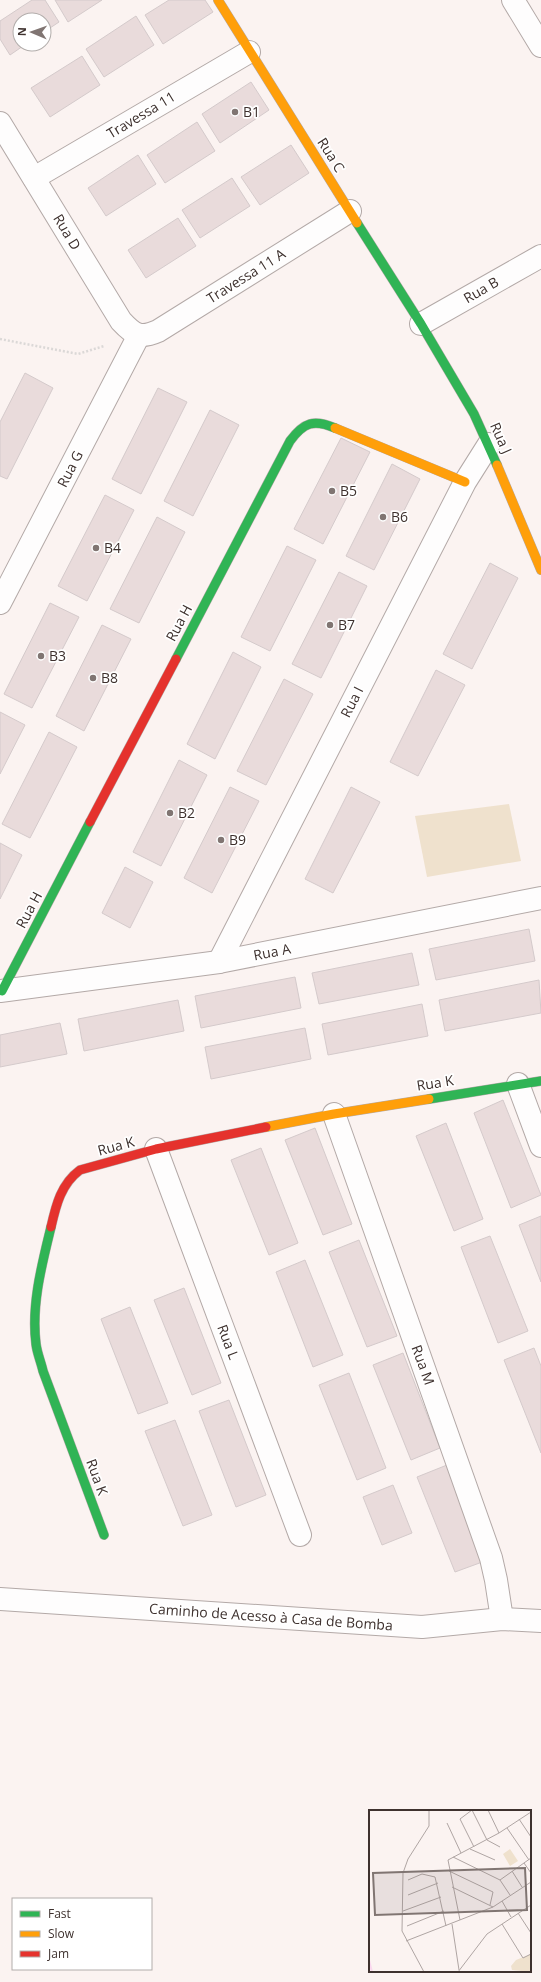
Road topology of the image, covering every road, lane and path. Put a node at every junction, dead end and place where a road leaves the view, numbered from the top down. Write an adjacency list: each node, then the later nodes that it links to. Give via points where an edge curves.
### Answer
1 (218, 0): 4 (street, Rua C)
2 (513, 0): 3 (street)
3 (541, 46)
4 (248, 52): 6 (street, Travessa 11); 7 (street, Rua C)
5 (0, 123): 6 (street, Rua D)
6 (34, 178): 10 (street, Rua D, via 121,321)
7 (350, 211): 9 (street, Rua C); 10 (street, Travessa 11 A, via 158,331)
8 (541, 256): 9 (street, Rua B)
9 (421, 324): 12 (street, Rua J)
10 (139, 335): 11 (path, via 78,354); 15 (street, Rua G)
11 (0, 339)
12 (489, 444): 13 (street, Rua I); 14 (street, Rua J)
13 (465, 482): 17 (street, Rua I); 18 (street, Rua H, via 322,422 309,422 299,429 286,448)
14 (541, 570)
15 (0, 603)
16 (541, 898): 17 (street, Rua A)
17 (219, 962): 18 (street, Rua A)
18 (1, 991)
19 (541, 1081): 20 (street, Rua K)
20 (518, 1084): 21 (street, Rua K); 22 (street)
21 (334, 1114): 23 (street, Rua K); 27 (street, Rua M, via 491,1558)
22 (541, 1146)
23 (156, 1149): 24 (street, Rua K, via 80,1170 70,1177 56,1204 40,1274 35,1312 36,1344 43,1372); 25 (street, Rua L)
24 (104, 1535)
25 (300, 1535)
26 (0, 1599): 27 (street, Caminho de Acesso à Casa de Bomba, via 422,1627)
27 (502, 1619): 28 (street, Caminho de Acesso à Casa de Bomba)
28 (541, 1621)

